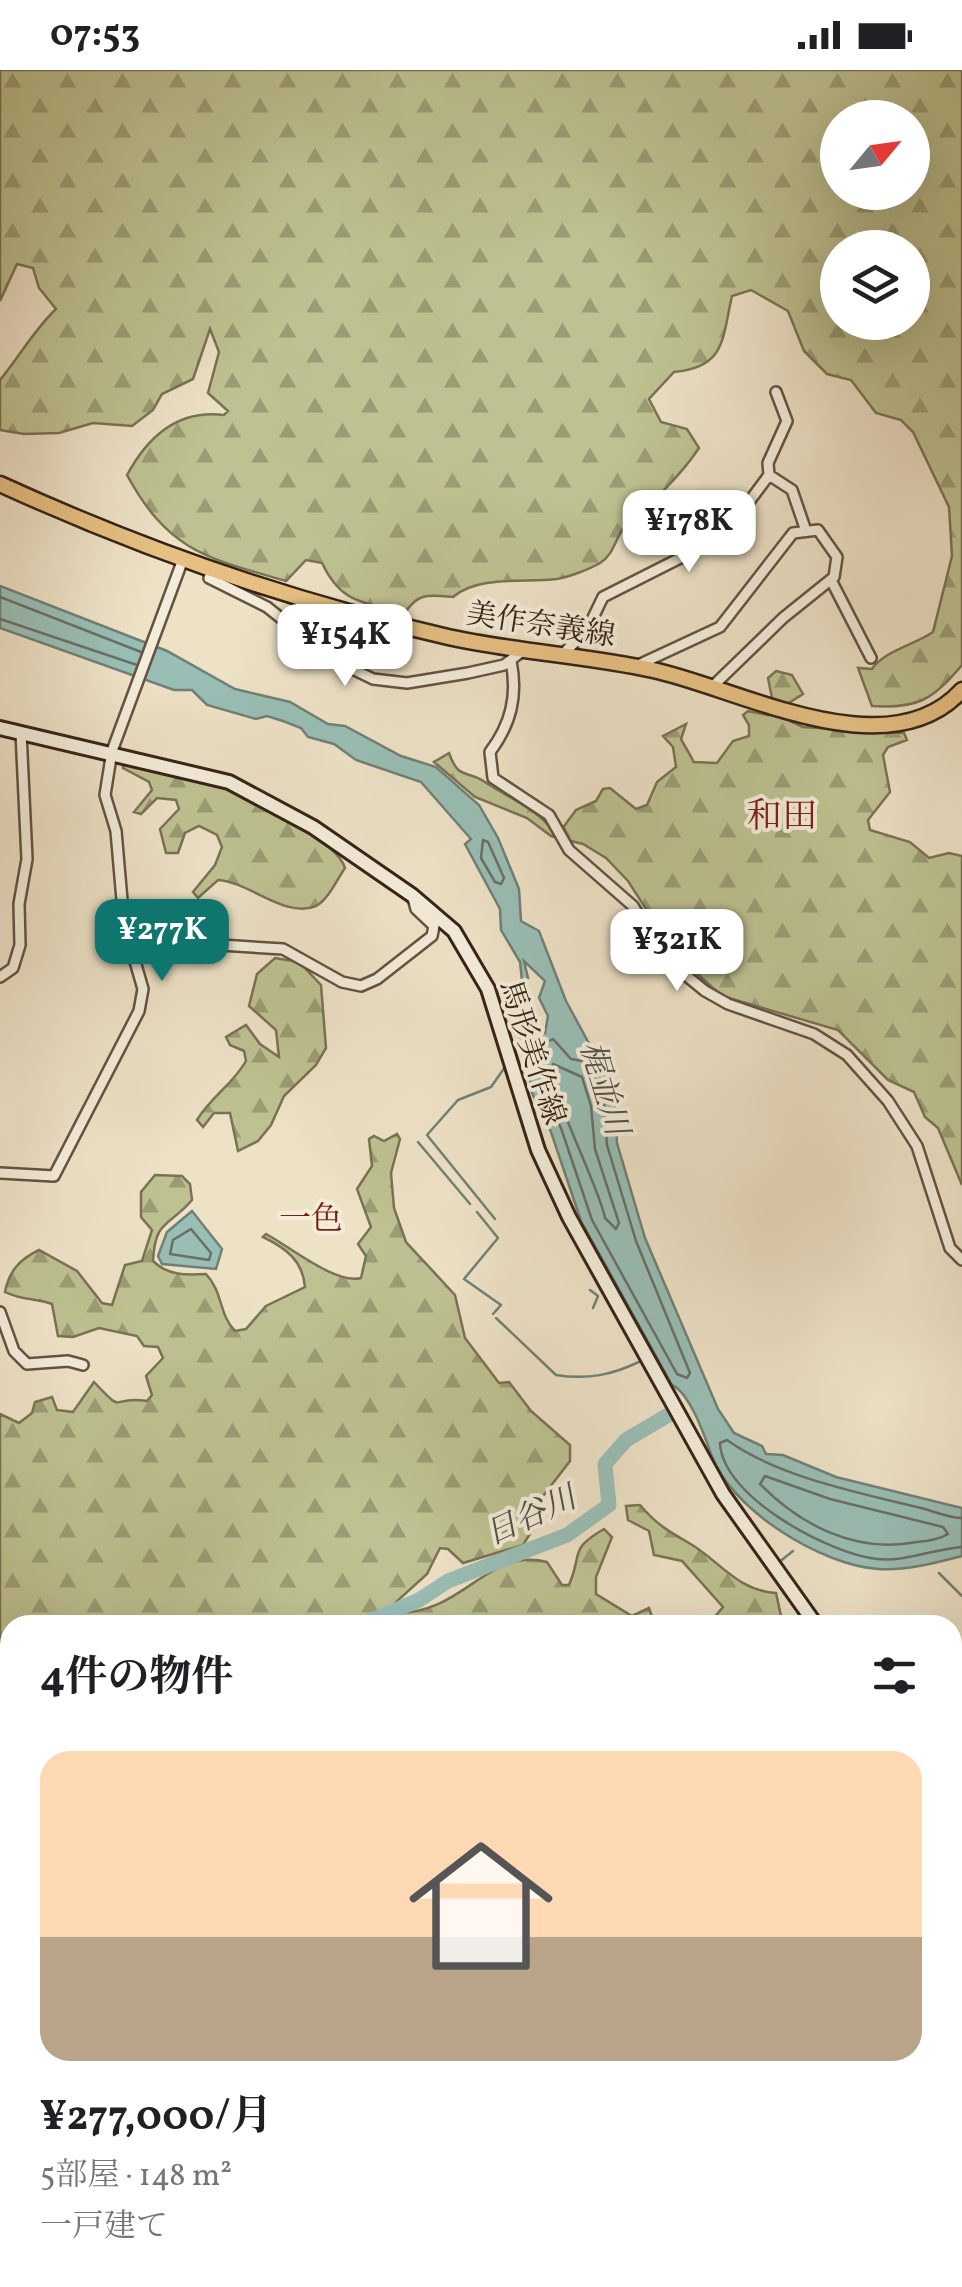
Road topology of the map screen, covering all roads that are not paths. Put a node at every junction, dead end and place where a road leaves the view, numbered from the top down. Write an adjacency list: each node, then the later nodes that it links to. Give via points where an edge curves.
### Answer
1 (776, 392): 2 (street, via 787,421)
2 (768, 475): 4 (street, via 792,490); 10 (street, via 716,538 603,597 587,630)
3 (0, 484): 5 (main road, 美作奈義線)
4 (805, 528): 7 (street, via 818,530 834,548 838,564); 9 (street, via 788,538 720,627)
5 (182, 562): 6 (main road, 美作奈義線); 19 (street)
6 (212, 570): 8 (main road, 美作奈義線, via 444,636); 12 (street, via 209,578 266,607 332,659 373,680 407,683)
7 (831, 580): 11 (street); 15 (street)
8 (524, 650): 10 (main road, 美作奈義線); 12 (street)
9 (670, 652): 13 (street); 14 (street)
10 (562, 655): 13 (main road, 美作奈義線)
11 (870, 658)
12 (512, 661): 24 (street, via 514,698 508,724 490,752 493,778 548,816 569,850 633,906 667,960 704,991 814,1034 847,1055 917,1146 950,1248)
13 (636, 666): 14 (main road, 美作奈義線)
14 (676, 675): 15 (main road, 美作奈義線)
15 (712, 688): 16 (main road, 美作奈義線, via 806,718 883,723 926,716)
16 (960, 696)
17 (0, 728): 18 (main road, 馬形美作線)
18 (21, 733): 19 (main road, 馬形美作線); 22 (street, via 27,859 20,946 14,968)
19 (112, 751): 20 (main road, 馬形美作線, via 254,794); 21 (street, via 106,806 116,831)
20 (413, 896): 21 (street, via 434,926 432,936 361,986 283,949 205,944 162,914); 27 (main road, 馬形美作線, via 454,931 481,971 538,1150 569,1216 737,1517)
21 (124, 923): 23 (street, via 142,981 140,1011 54,1176)
22 (0, 977)
23 (0, 1173)
24 (962, 1260)
25 (0, 1312): 26 (street, via 14,1351 27,1364)
26 (83, 1366)
27 (809, 1615)

